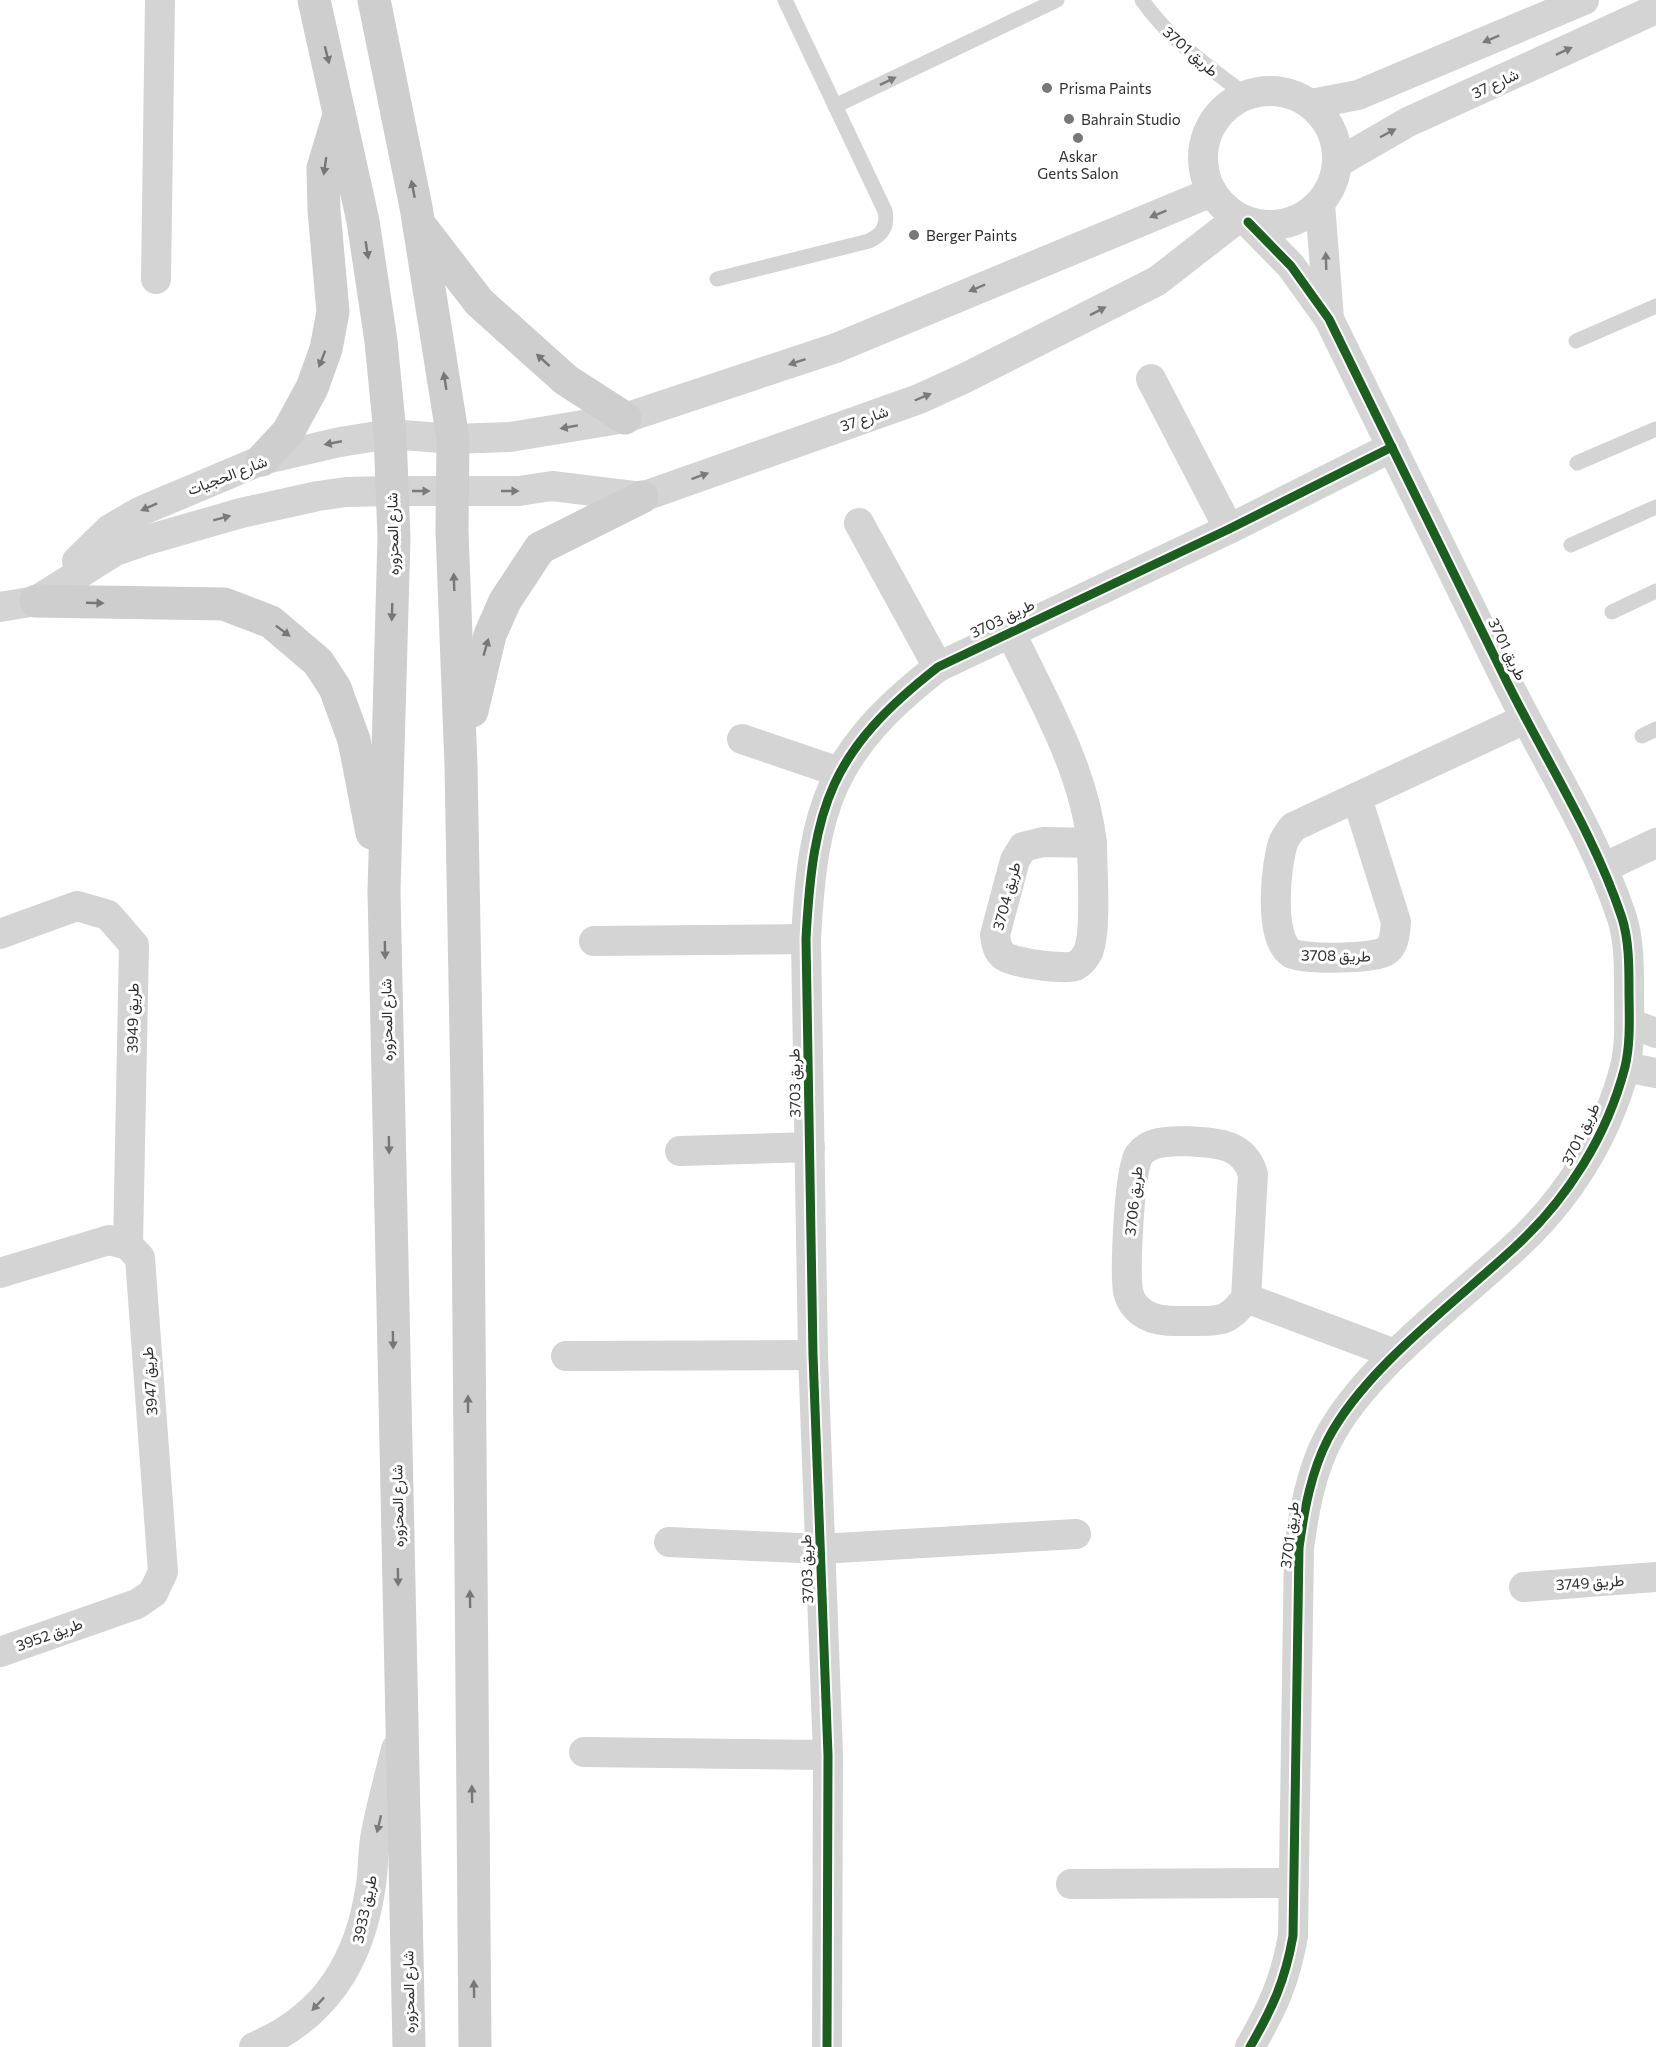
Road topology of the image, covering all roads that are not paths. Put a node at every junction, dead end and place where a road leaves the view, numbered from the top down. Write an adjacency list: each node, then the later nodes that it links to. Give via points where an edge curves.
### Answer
1 (159, 0): 19 (street)
2 (314, 0): 13 (main road, شارع المحزوره, one-way to 13)
3 (374, 0): 18 (main road, one-way to 3)
4 (785, 0): 12 (lane)
5 (1057, 0): 12 (lane, one-way to 5)
6 (1142, 0): 10 (lane, طريق 3701, via 1156,20)
7 (1584, 0): 9 (street)
8 (1642, 8): 14 (street, شارع 37, one-way to 8, via 1408,122)
9 (1538, 12): 11 (street, one-way to 11, via 1358,95)
10 (1246, 95): 11 (street, via 1280,91); 15 (street, via 1231,103 1209,129 1203,162)
11 (1311, 104): 14 (street, via 1332,130)
12 (835, 106): 20 (lane, via 885,211 884,229 869,241)
13 (340, 110): 27 (main road, شارع المحزوره, one-way to 27, via 363,221); 30 (main road, one-way to 30, via 323,168 333,312 326,349 312,388 288,432)
14 (1337, 163): 16 (street, via 1332,185)
15 (1212, 192): 17 (street, via 1224,208); 25 (street, شارع الحجيات, one-way to 25, via 836,348)
16 (1320, 204): 17 (street, via 1308,214 1278,225 1263,226); 22 (street, طريق 3701, one-way to 16)
17 (1243, 220): 22 (street, طريق 3701, via 1291,266); 34 (street, شارع 37, one-way to 17, via 919,399 965,378 1158,281)
18 (419, 223): 25 (main road, one-way to 18, via 566,380 479,302); 28 (main road, one-way to 18)
19 (156, 279)
20 (717, 279)
21 (1656, 306): 23 (lane)
22 (1329, 318): 29 (street, طريق 3701)
23 (1576, 342)
24 (1151, 379): 37 (street)
25 (625, 418): 28 (street, شارع الحجيات, one-way to 28, via 510,437)
26 (1656, 429): 31 (lane)
27 (390, 434): 28 (street, شارع الحجيات); 30 (street, شارع الحجيات, one-way to 30); 32 (main road, شارع المحزوره)
28 (453, 439): 33 (main road)
29 (1392, 447): 37 (street, طريق 3703); 45 (street, طريق 3701)
30 (262, 460): 40 (street, شارع الحجيات, one-way to 40, via 141,511 110,529)
31 (1577, 463)
32 (391, 491): 33 (street, one-way to 33); 40 (street, one-way to 32, via 115,551 184,528 318,496); 55 (main road, شارع المحزوره, one-way to 55, via 394,538)
33 (451, 491): 34 (street, شارع 37, one-way to 34, via 519,491 552,486); 49 (main road, one-way to 33)
34 (642, 497): 49 (main road, one-way to 34, via 490,635 526,566 540,548)
35 (1656, 507): 38 (lane)
36 (859, 522): 44 (street)
37 (1229, 529): 43 (street, طريق 3703)
38 (1571, 545)
39 (1656, 591): 42 (lane)
40 (36, 601): 41 (street); 55 (main road, one-way to 55, via 224,604 271,622 295,640 318,662 335,687 354,740)
41 (0, 607)
42 (1612, 612)
43 (1010, 631): 44 (street, طريق 3703); 52 (street, طريق 3704, via 1080,782)
44 (938, 667): 50 (street, طريق 3703, via 860,739)
45 (1525, 719): 51 (street, طريق 3708); 54 (street, طريق 3701)
46 (1656, 729): 47 (lane)
47 (1642, 736)
48 (742, 740): 50 (street)
49 (461, 766): 84 (main road, one-way to 49)
50 (839, 772): 57 (street, طريق 3703, via 814,842)
51 (1357, 798): 51 (street, طريق 3708, via 1293,827 1284,840 1276,878 1278,933 1292,954 1378,956 1389,950 1395,937 1396,922)
52 (1092, 843): 52 (street, طريق 3704, via 1043,842 1023,847 1015,860 995,936 1003,956 1063,968 1083,961 1091,941)
53 (1656, 843): 54 (street)
54 (1603, 868): 59 (street, طريق 3701, via 1623,923)
55 (384, 891): 77 (main road, شارع المحزوره, one-way to 77)
56 (0, 934): 64 (street, طريق 3949, via 77,906 108,915 134,945)
57 (806, 939): 58 (street); 62 (street, طريق 3703)
58 (594, 941)
59 (1643, 1028): 60 (street, طريق 3701)
60 (1625, 1067): 61 (street); 67 (street, طريق 3701, via 1593,1147 1542,1222)
61 (1656, 1073)
62 (810, 1147): 63 (street); 68 (street, طريق 3703)
63 (680, 1151)
64 (128, 1245): 65 (street, via 109,1240); 75 (street, طريق 3947, via 140,1258 163,1572 153,1593 138,1604)
65 (0, 1273)
66 (1246, 1298): 66 (street, طريق 3706, via 1234,1314 1219,1321 1151,1318 1136,1307 1128,1294 1133,1174 1138,1155 1153,1144 1214,1143 1236,1149 1248,1160 1253,1174); 67 (street)
67 (1395, 1354): 80 (street, طريق 3701, via 1346,1411 1328,1440 1304,1512 1299,1548)
68 (813, 1355): 69 (street); 72 (street, طريق 3703)
69 (566, 1356)
70 (1076, 1534): 72 (street)
71 (669, 1542): 72 (street)
72 (820, 1549): 79 (street, طريق 3703)
73 (1656, 1577): 74 (street, طريق 3749)
74 (1524, 1587)
75 (98, 1616): 76 (street, طريق 3952)
76 (0, 1652)
77 (401, 1726): 82 (street, طريق 3933, one-way to 82, via 375,1839 362,1929 351,1962 319,2006 278,2037); 83 (main road, شارع المحزوره)
78 (584, 1752): 79 (street)
79 (828, 1755): 85 (street, طريق 3703)
80 (1294, 1883): 81 (street); 86 (street, طريق 3701, via 1293,1936 1287,1973)
81 (1071, 1884)
82 (254, 2047)
83 (409, 2047)
84 (475, 2047)
85 (827, 2047)
86 (1250, 2047)

